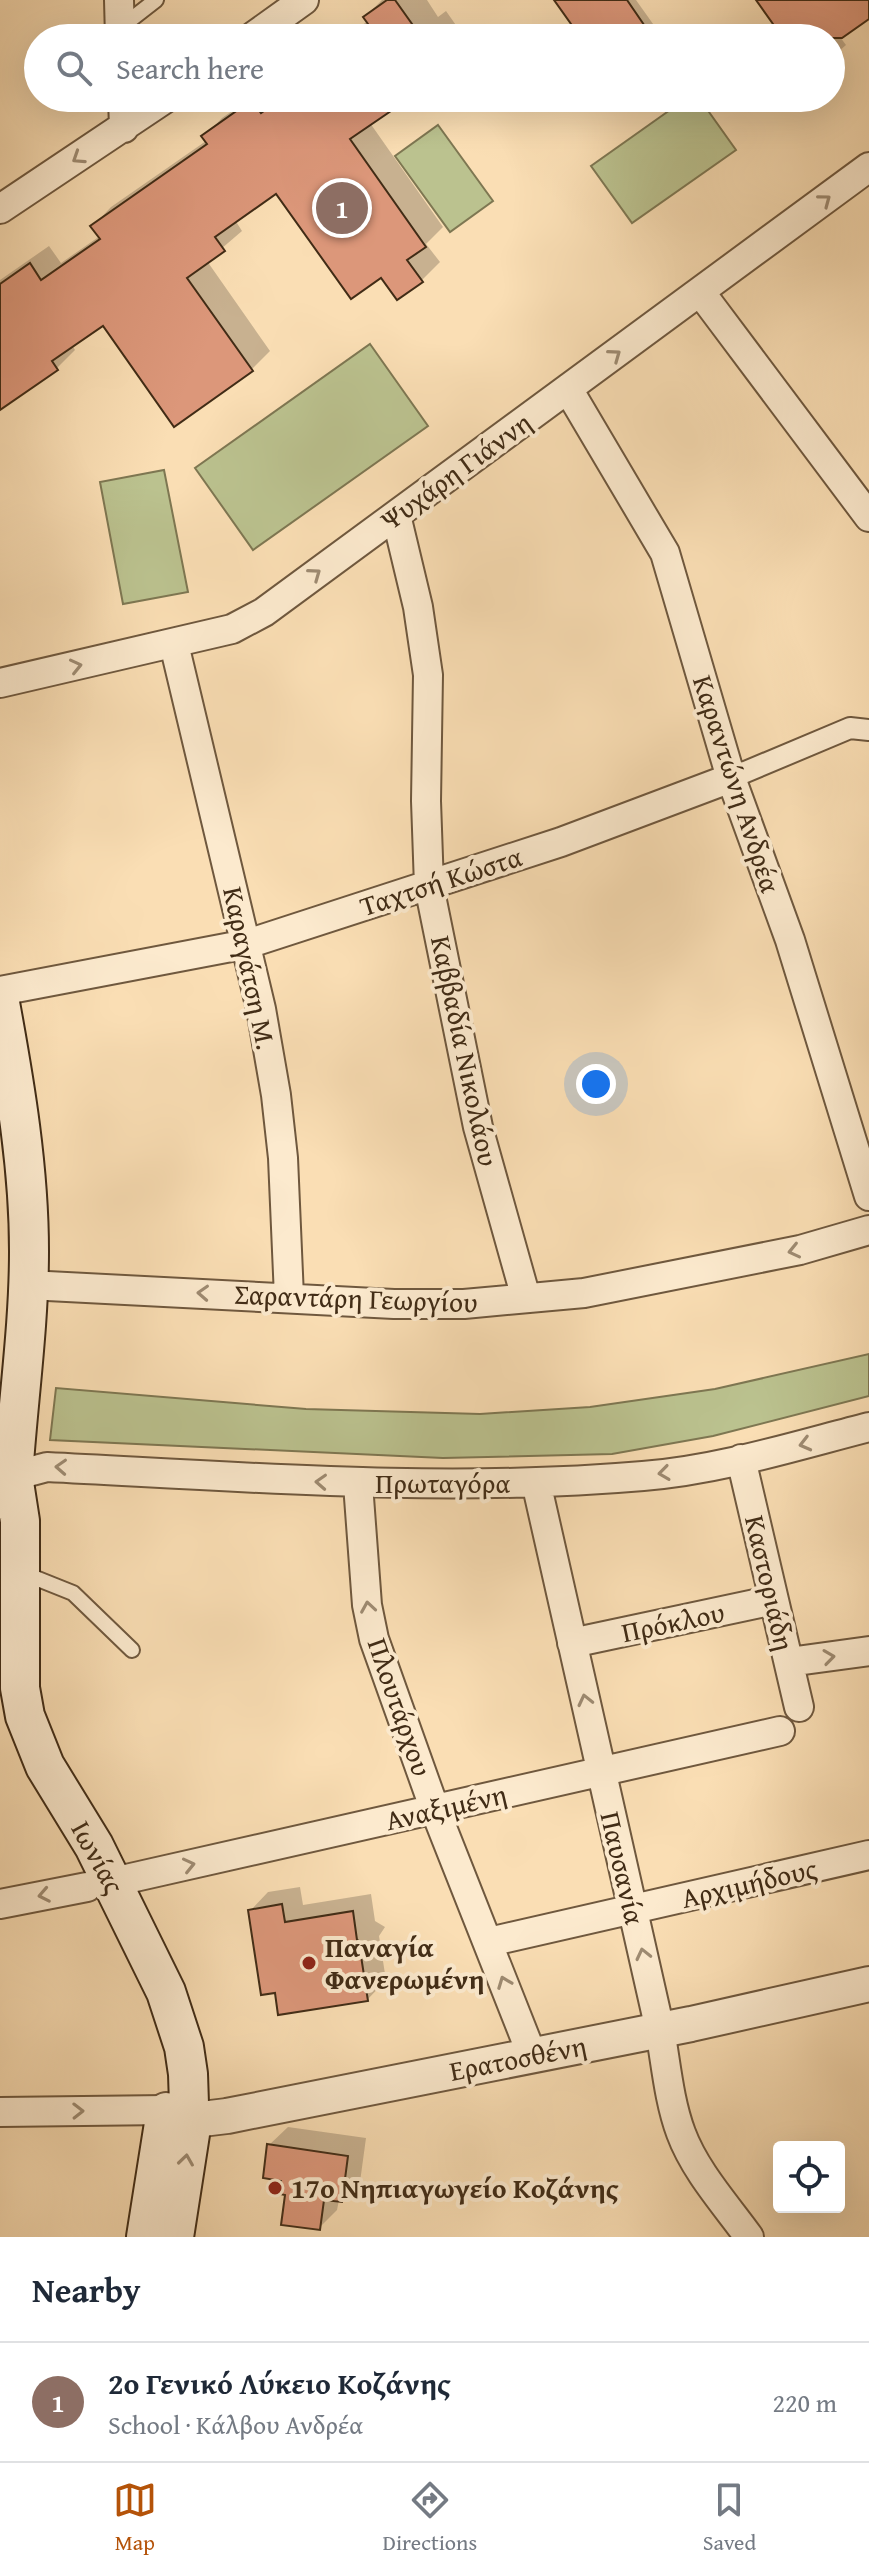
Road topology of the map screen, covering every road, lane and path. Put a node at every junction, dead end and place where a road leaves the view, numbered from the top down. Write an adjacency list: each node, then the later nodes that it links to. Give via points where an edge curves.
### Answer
1 (156, 0): 3 (lane)
2 (304, 0): 4 (street)
3 (120, 22)
4 (271, 24)
5 (123, 112): 7 (street)
6 (146, 112): 7 (street)
7 (124, 128): 9 (street, one-way to 9)
8 (869, 167): 10 (street, Ψυχάρη Γιάννη, one-way to 8)
9 (0, 209)
10 (701, 293): 11 (street, Ψυχάρη Γιάννη, one-way to 10); 13 (street)
11 (568, 389): 12 (street, Ψυχάρη Γιάννη); 17 (street, Καραντώνη Ανδρέα, via 665,553)
12 (396, 515): 14 (street, Ψυχάρη Γιάννη, one-way to 12, via 232,629 264,612); 18 (street, Καββαδία Νικολάου, via 428,675)
13 (869, 517)
14 (174, 644): 15 (street, Ψυχάρη Γιάννη, one-way to 14); 19 (street, Καραγάτση Μ.)
15 (0, 683)
16 (869, 730): 17 (street, Ταχτσή Κώστα, via 850,728)
17 (731, 778): 18 (street, Ταχτσή Κώστα); 23 (street, Καραντώνη Ανδρέα, via 790,940)
18 (429, 886): 19 (street, Ταχτσή Κώστα); 27 (street, Καββαδία Νικολάου, via 478,1127)
19 (247, 944): 20 (street, Ταχτσή Κώστα); 26 (street, Καραγάτση Μ., via 276,1095)
20 (0, 991)
21 (0, 1003): 22 (main road, Ιωνίας, via 13,1077)
22 (13, 1196): 25 (main road, Ιωνίας)
23 (869, 1196)
24 (869, 1230): 27 (street, Σαραντάρη Γεωργίου, one-way to 27, via 722,1267 584,1293)
25 (27, 1295): 26 (street, Σαραντάρη Γεωργίου, one-way to 25); 30 (main road, Ιωνίας, via 16,1436)
26 (289, 1297): 27 (street, Σαραντάρη Γεωργίου, via 394,1304)
27 (526, 1298)
28 (869, 1427): 29 (street, Πρωταγόρα, one-way to 29)
29 (741, 1459): 31 (street, Πρωταγόρα, one-way to 31, via 645,1476); 34 (street, Καστοριάδη)
30 (6, 1476): 32 (street, Πρωταγόρα, one-way to 30, via 47,1467); 33 (main road, Ιωνίας, via 20,1521)
31 (536, 1482): 32 (street, Πρωταγόρα); 35 (street, Παυσανία)
32 (358, 1484): 43 (street, Πλουτάρχου, one-way to 32, via 374,1639)
33 (10, 1568): 36 (lane, via 73,1593); 45 (main road, Ιωνίας, via 25,1716)
34 (774, 1600): 35 (street, Πρόκλου); 38 (street, Καστοριάδη)
35 (572, 1643): 42 (street, Παυσανία, one-way to 35)
36 (132, 1650)
37 (869, 1651): 38 (street, one-way to 37)
38 (789, 1662): 39 (street, Καστοριάδη)
39 (799, 1707)
40 (0, 1709): 45 (main road, Ιωνίας, via 24,1777 68,1847)
41 (780, 1731): 42 (street, Αναξιμένη)
42 (602, 1772): 43 (street, Αναξιμένη); 47 (street, Παυσανία)
43 (435, 1810): 45 (street, Αναξιμένη, one-way to 43); 48 (street, Πλουτάρχου)
44 (869, 1855): 47 (street, Αρχιμήδους)
45 (100, 1884): 46 (street, Αναξιμένη, one-way to 46); 53 (main road, Ιωνίας, via 176,2018 184,2047)
46 (0, 1904)
47 (633, 1909): 48 (street, Αρχιμήδους); 50 (street, Παυσανία, one-way to 47)
48 (489, 1942): 51 (street, Πλουτάρχου, one-way to 48)
49 (869, 1984): 50 (street, Ερατοσθένη)
50 (660, 2030): 51 (street, Ερατοσθένη); 56 (street, Παυσανία, via 682,2135)
51 (532, 2055): 53 (street, Ερατοσθένη, via 227,2116 202,2119)
52 (0, 2112): 53 (street, one-way to 53)
53 (178, 2113): 54 (main road, Ιωνίας); 55 (main road, Ιωνίας, one-way to 53)
54 (146, 2237)
55 (174, 2237)
56 (749, 2237)

